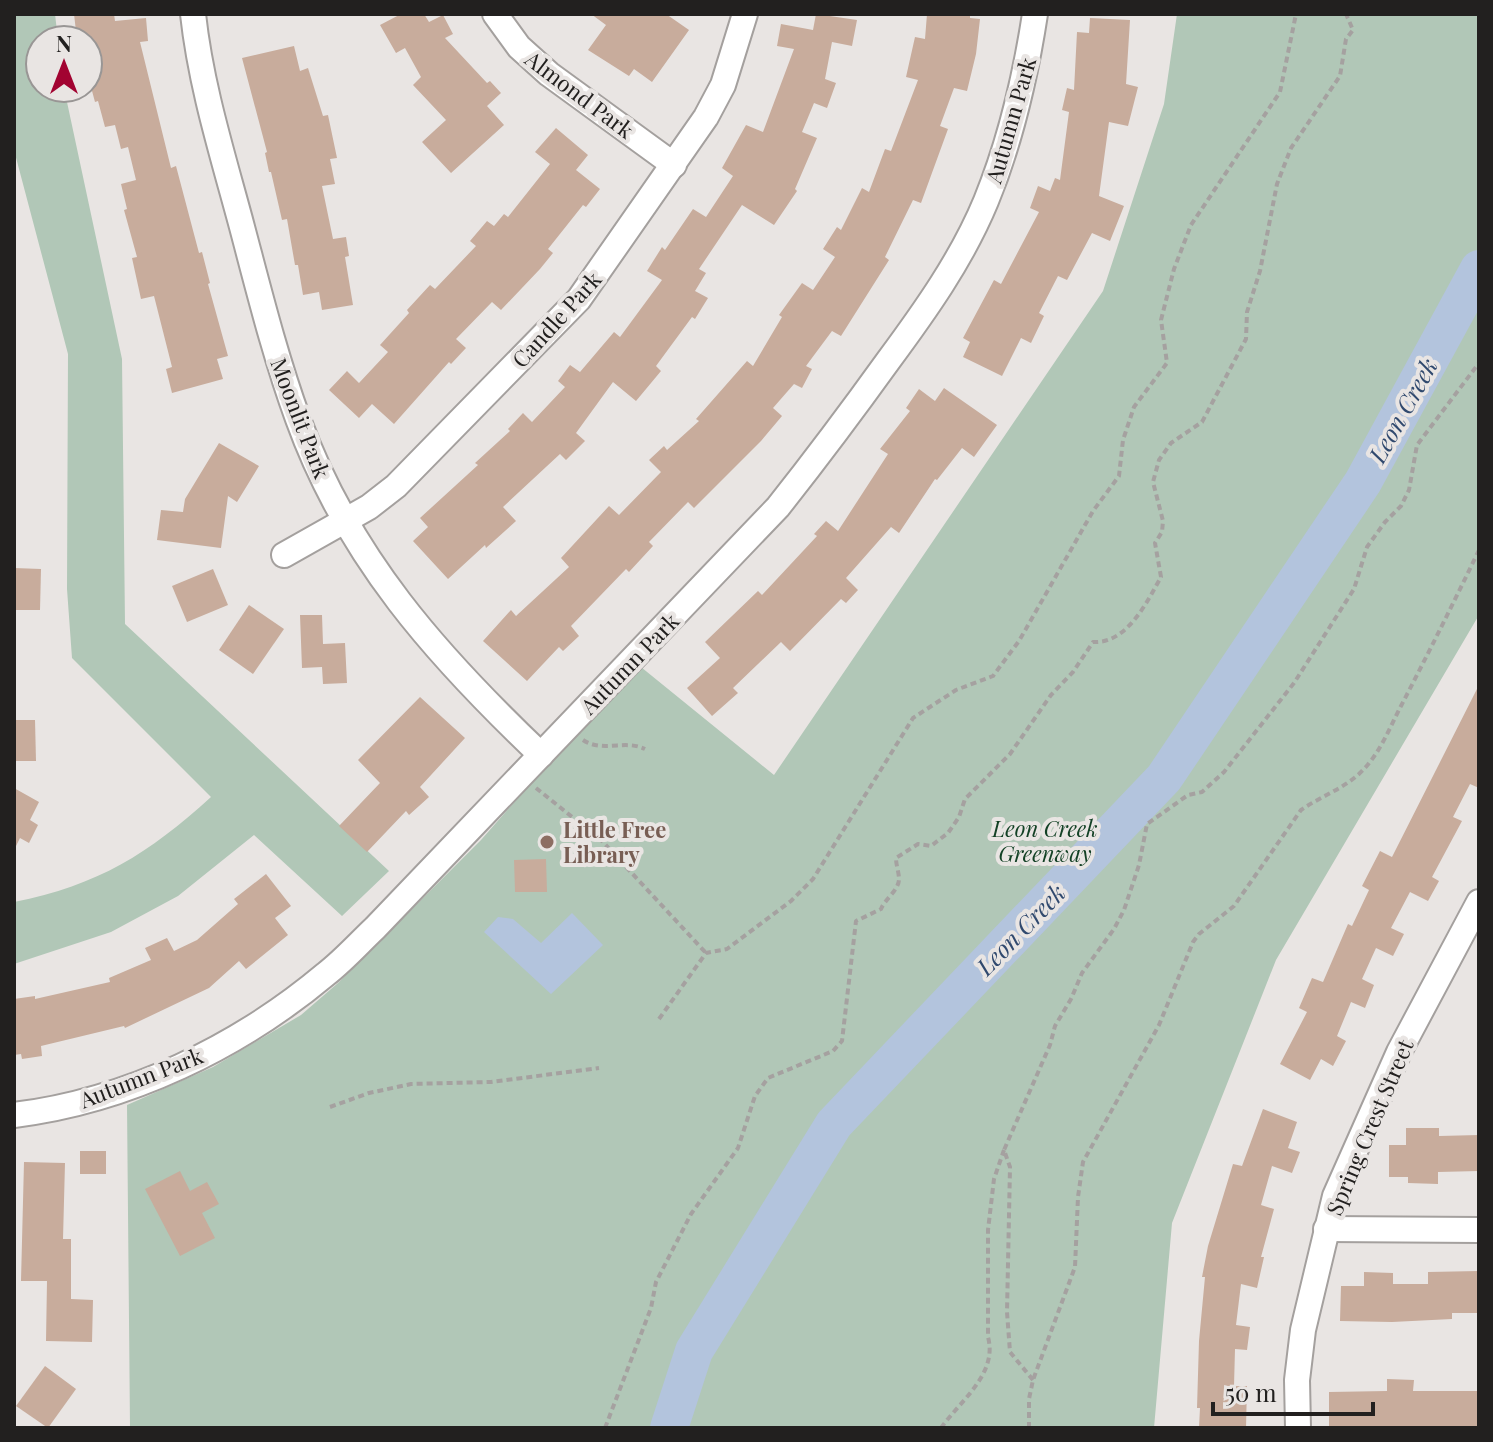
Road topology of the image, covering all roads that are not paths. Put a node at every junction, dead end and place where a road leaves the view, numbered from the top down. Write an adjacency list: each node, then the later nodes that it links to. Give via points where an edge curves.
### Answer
1 (193, 14): 6 (street, Moonlit Park, via 207,99 273,344 299,422)
2 (495, 14): 5 (street, Almond Park, via 519,47 549,74)
3 (745, 14): 5 (street, Candle Park, via 723,85)
4 (1035, 14): 8 (street, Autumn Park, via 1009,142 955,263 919,319 778,507)
5 (674, 165): 6 (street, Candle Park, via 579,299 421,463)
6 (346, 521): 7 (street, Candle Park); 8 (street, Moonlit Park, via 421,632)
7 (284, 555)
8 (541, 755): 11 (street, Autumn Park, via 375,928 275,1013 158,1076 95,1098)
9 (1479, 902): 10 (street, Spring Crest Street)
10 (1471, 935): 12 (street, Spring Crest Street, via 1399,1052 1335,1196)
11 (14, 1115)
12 (1326, 1229): 13 (street); 14 (street, Spring Crest Street, via 1303,1330)
13 (1479, 1230)
14 (1298, 1428)

